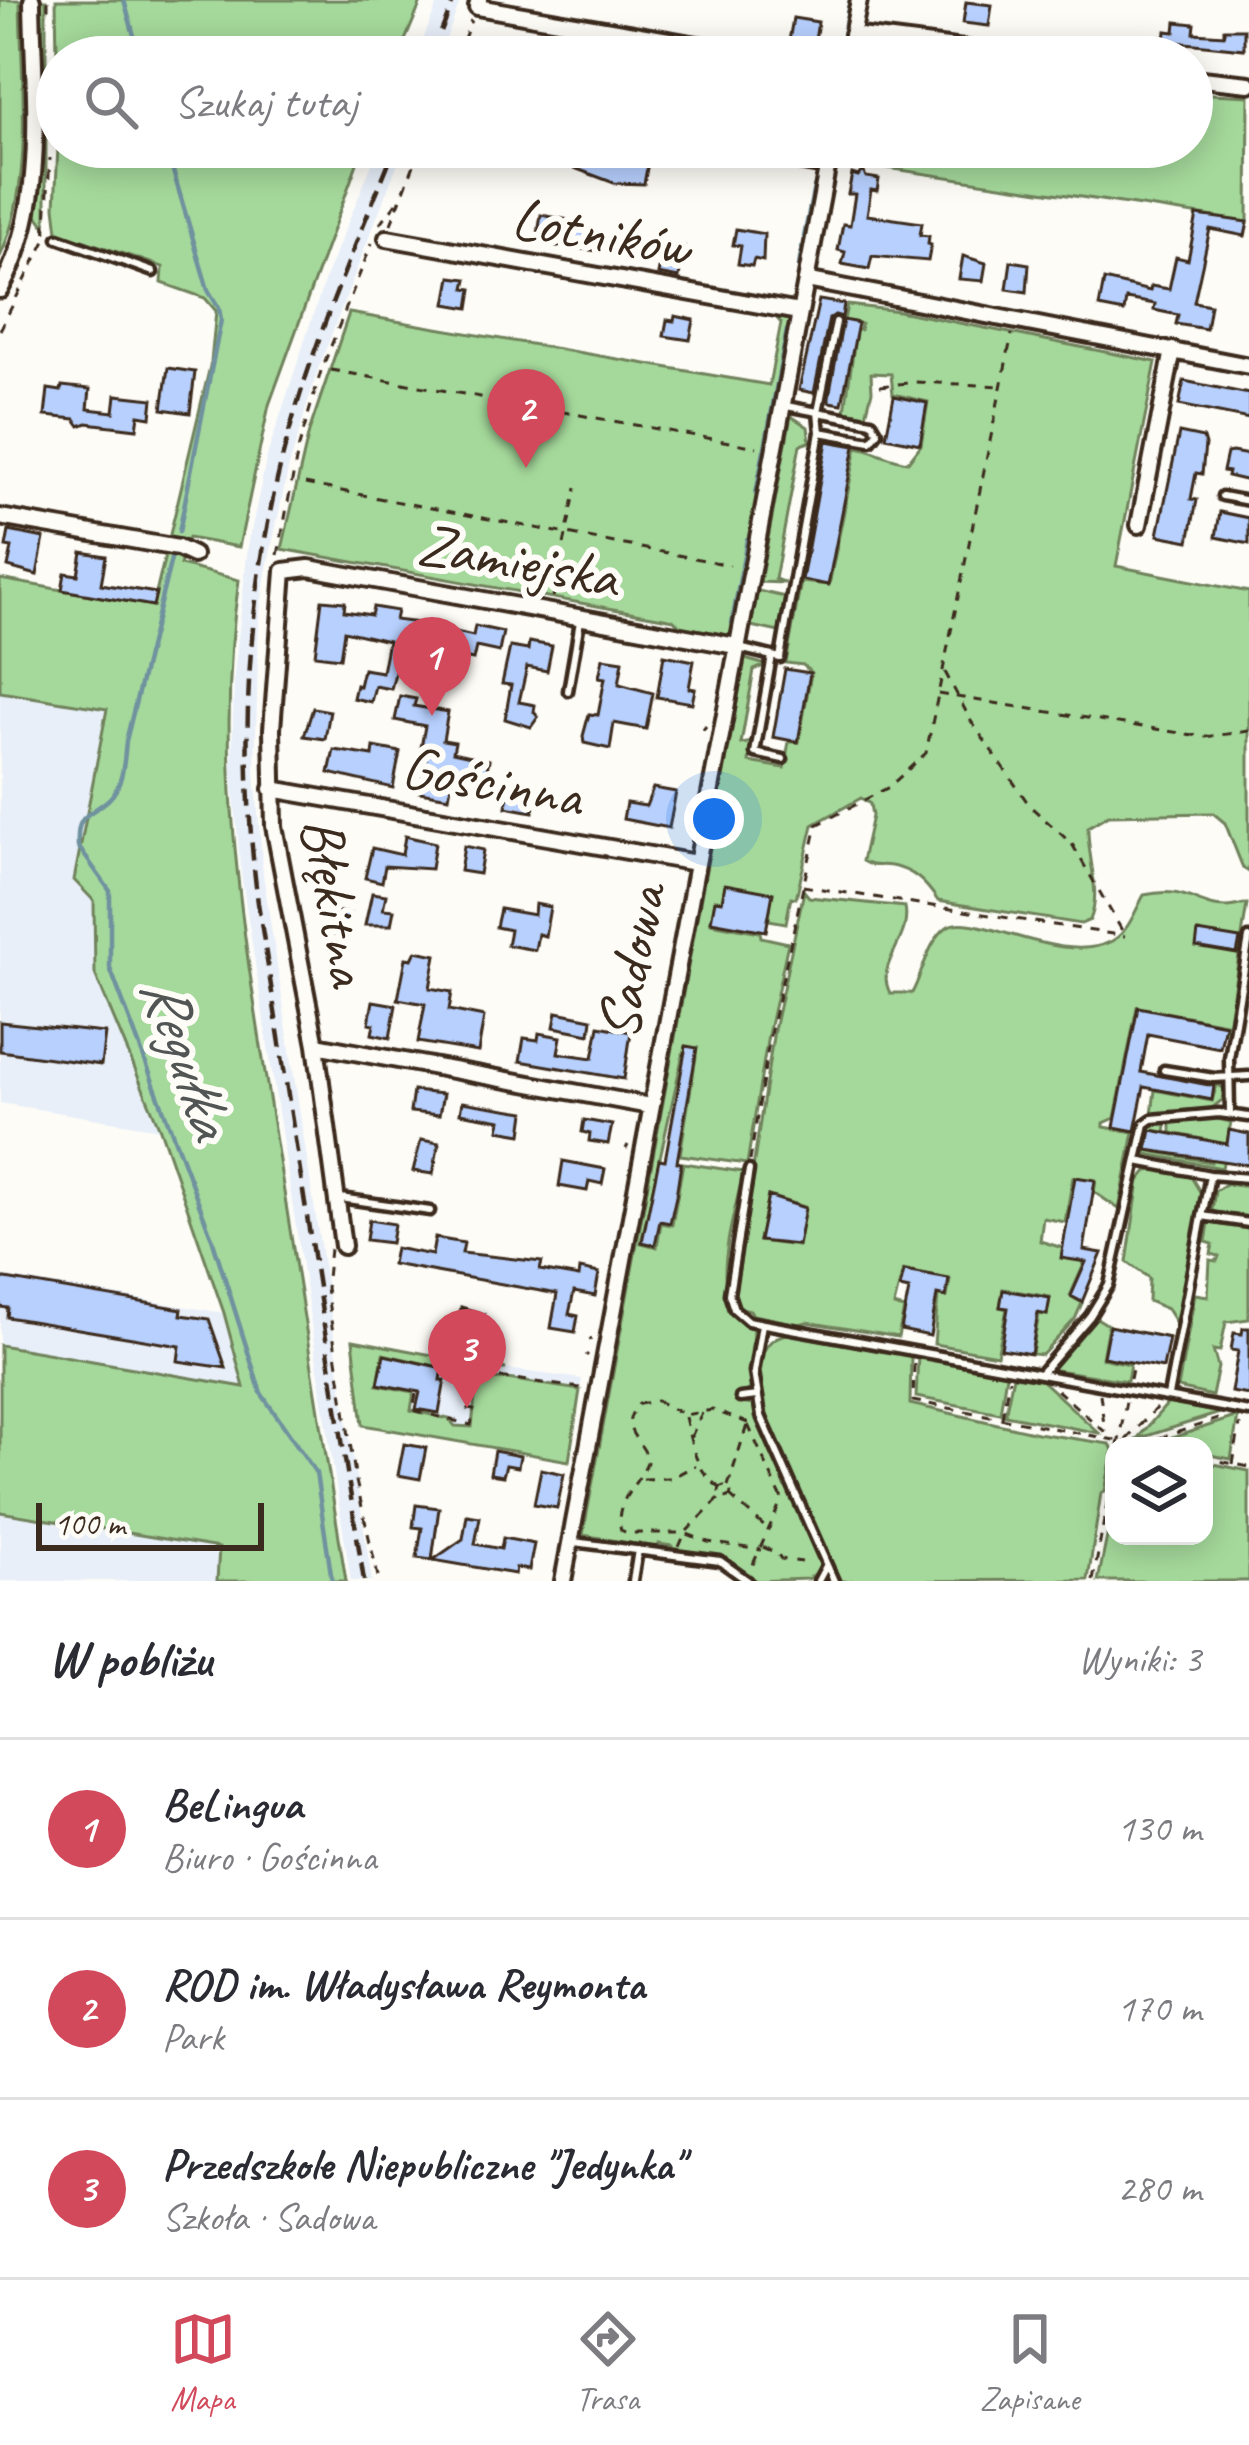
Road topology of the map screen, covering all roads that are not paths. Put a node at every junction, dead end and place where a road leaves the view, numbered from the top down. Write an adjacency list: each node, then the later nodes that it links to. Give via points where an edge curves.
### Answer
1 (32, 0): 15 (street, via 32,182 22,241)
2 (859, 0): 4 (street)
3 (478, 4): 5 (street)
4 (852, 35): 6 (street)
5 (652, 36)
6 (860, 36)
7 (1213, 80): 8 (street)
8 (1249, 84)
9 (815, 168): 10 (lane)
10 (826, 170): 14 (street, Sadowa)
11 (380, 235): 16 (street, Lotników)
12 (58, 238): 13 (lane)
13 (153, 272)
14 (806, 280): 16 (street, Sadowa); 18 (street)
15 (0, 290)
16 (800, 312): 20 (street, Sadowa)
17 (836, 322): 21 (lane)
18 (1173, 350): 19 (street); 26 (street)
19 (1249, 365)
20 (781, 405): 21 (lane); 30 (street, Sadowa)
21 (818, 412): 22 (lane); 22 (lane, via 878,429 871,441)
22 (820, 432): 31 (lane, via 780,658)
23 (1222, 496): 24 (lane)
24 (1249, 501)
25 (0, 517): 27 (street)
26 (1139, 525)
27 (193, 555)
28 (284, 571): 29 (street, Zamiejska, via 309,568); 34 (street, Błękitna)
29 (581, 618): 30 (street, Zamiejska); 32 (lane)
30 (736, 646): 31 (lane); 35 (street, Sadowa)
31 (772, 656): 33 (lane, via 755,753)
32 (568, 691)
33 (783, 759)
34 (272, 789): 35 (street, Gościnna); 37 (street, Błękitna)
35 (696, 862): 41 (street, Sadowa)
36 (1249, 938): 39 (lane)
37 (316, 1045): 41 (street); 48 (street, Błękitna)
38 (1164, 1070): 39 (lane)
39 (1228, 1076): 40 (lane); 42 (lane)
40 (1249, 1076)
41 (650, 1106): 59 (street, Sadowa)
42 (1230, 1113): 43 (lane); 44 (lane, via 1149,1120)
43 (1249, 1117)
44 (1137, 1162): 46 (lane); 54 (lane, via 1109,1286)
45 (748, 1170): 53 (lane, via 729,1294 738,1313)
46 (1210, 1175): 47 (lane); 50 (lane)
47 (1249, 1178)
48 (337, 1198): 49 (lane); 52 (street, Błękitna)
49 (430, 1211)
50 (1202, 1216): 51 (lane); 56 (lane)
51 (1249, 1222)
52 (344, 1246)
53 (762, 1324): 54 (lane); 55 (lane)
54 (1044, 1374): 56 (lane)
55 (757, 1396): 57 (lane); 61 (lane)
56 (1168, 1396): 58 (lane)
57 (740, 1398)
58 (1242, 1411)
59 (570, 1541): 60 (lane); 63 (street, Sadowa)
60 (638, 1550): 62 (lane, via 717,1561); 64 (lane)
61 (826, 1562): 65 (lane); 66 (lane)
62 (747, 1580)
63 (562, 1581)
64 (633, 1581)
65 (818, 1581)
66 (834, 1581)

